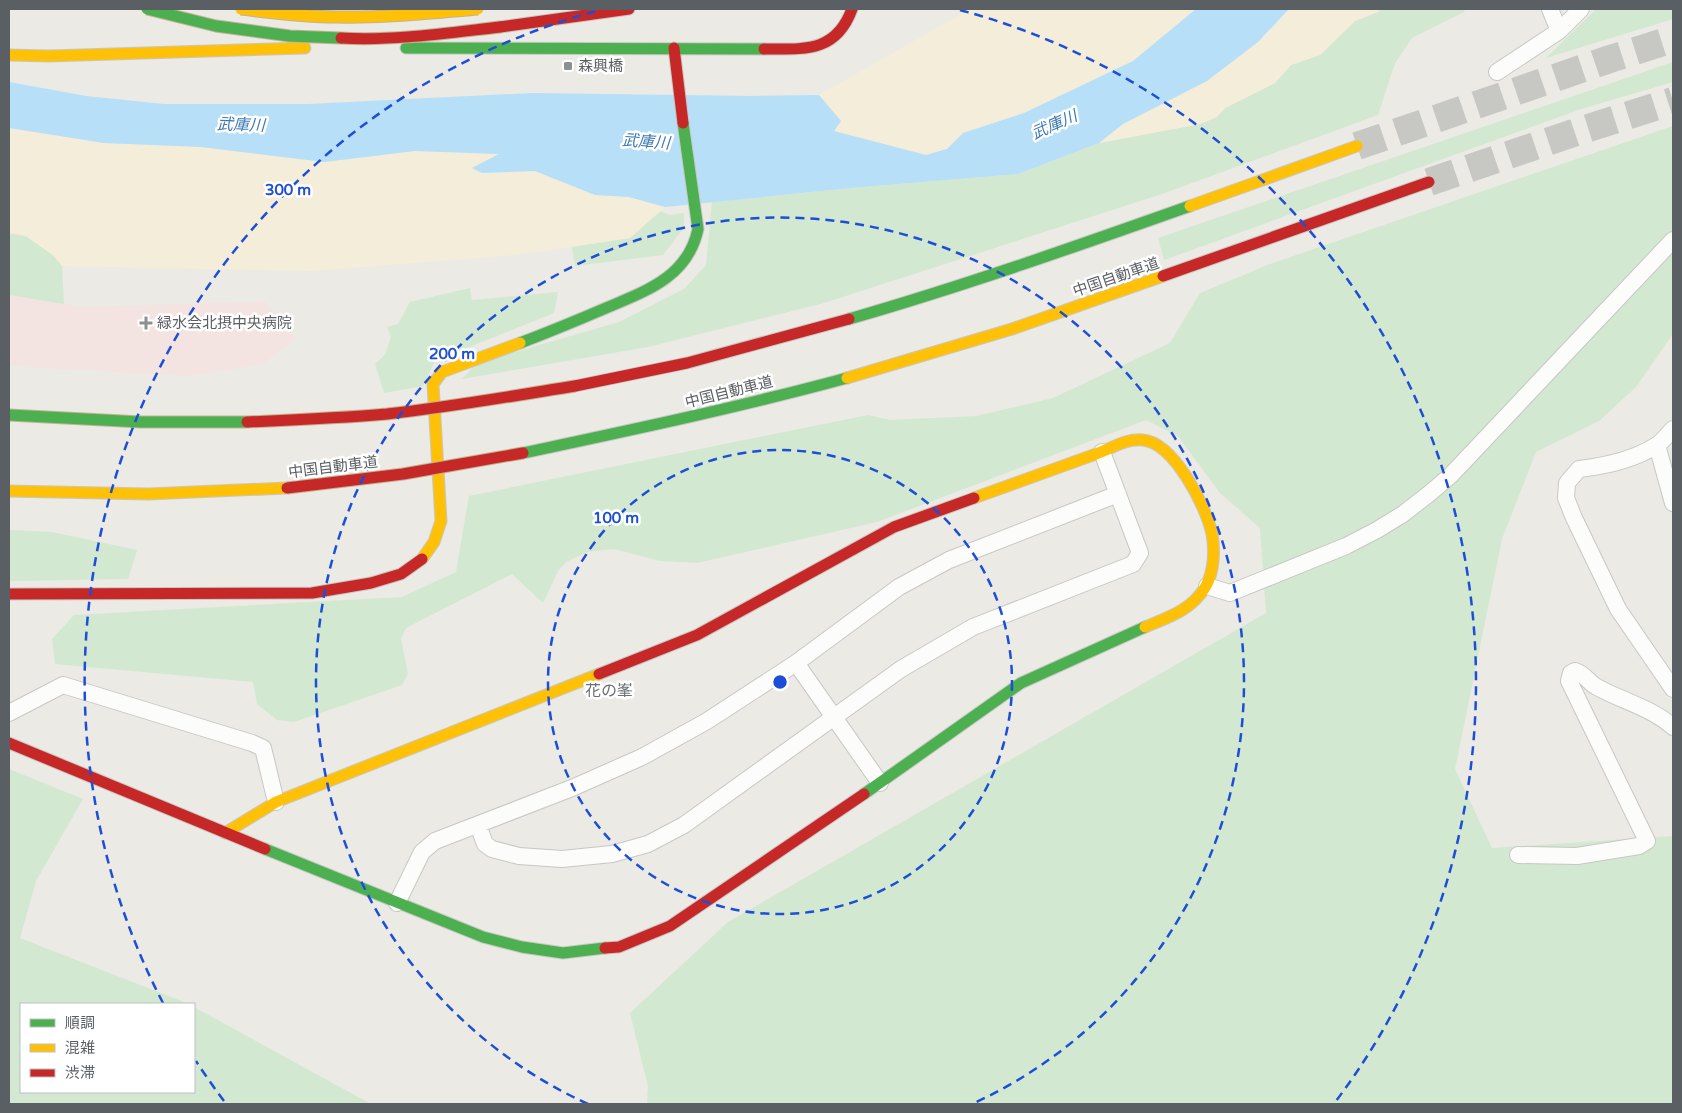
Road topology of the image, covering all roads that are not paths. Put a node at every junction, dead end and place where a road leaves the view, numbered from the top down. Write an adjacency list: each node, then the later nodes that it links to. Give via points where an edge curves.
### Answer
1 (147, 9): 5 (main road, bridge, via 216,26 290,36 365,38 430,35)
2 (241, 9): 4 (main road, bridge, via 357,17)
3 (339, 9): 10 (street)
4 (478, 9)
5 (629, 9)
6 (852, 9): 11 (main road, via 839,34 816,46)
7 (1550, 9): 9 (street)
8 (1581, 9): 9 (street)
9 (1559, 31): 13 (street)
10 (335, 48): 11 (main road); 12 (main road)
11 (674, 48): 25 (main road, via 698,228 696,242 683,262 665,279 643,292 442,372 433,384 441,521 434,542 420,562 402,574 371,583 312,593)
12 (9, 55)
13 (1497, 72)
14 (1357, 146): 17 (main road, bridge, via 1077,246 904,303 687,363 575,386 363,416 261,422 165,424)
15 (1429, 182): 21 (main road, 中国自動車道, bridge, via 1012,329 799,391 699,415 523,453 403,474 287,488 112,495)
16 (1673, 240): 24 (street, via 1451,475 1403,514 1346,546 1230,593)
17 (9, 415)
18 (1673, 429): 19 (street)
19 (1657, 445): 23 (street); 27 (street, via 1629,459 1579,469 1567,483 1566,498 1618,609)
20 (1102, 452): 22 (street); 24 (main road, via 1127,440 1150,441 1168,453 1183,472 1212,533 1212,572); 33 (main road, via 894,527 697,635)
21 (9, 491)
22 (1118, 494): 26 (street, via 948,560 899,587); 29 (street, via 1140,553 1133,564 973,627 901,669)
23 (1673, 503)
24 (1207, 586): 32 (main road, via 1188,608 1021,683)
25 (9, 594)
26 (796, 663): 29 (street); 34 (street, via 707,721 642,757)
27 (1673, 689)
28 (9, 713): 33 (street, via 63,685 252,743 263,748)
29 (834, 718): 32 (street); 34 (street, via 684,825 648,844 612,854 562,860 519,856 485,844)
30 (1673, 728): 36 (street, via 1663,718 1595,686 1581,673 1575,671 1571,674 1569,681 1648,842 1577,856)
31 (9, 743): 35 (main road)
32 (880, 783): 37 (main road, via 670,926 619,946 563,953 522,947 483,937)
33 (276, 802): 35 (main road)
34 (478, 825): 37 (street, via 435,841 422,852)
35 (226, 833): 37 (main road)
36 (1518, 855)
37 (397, 904)

